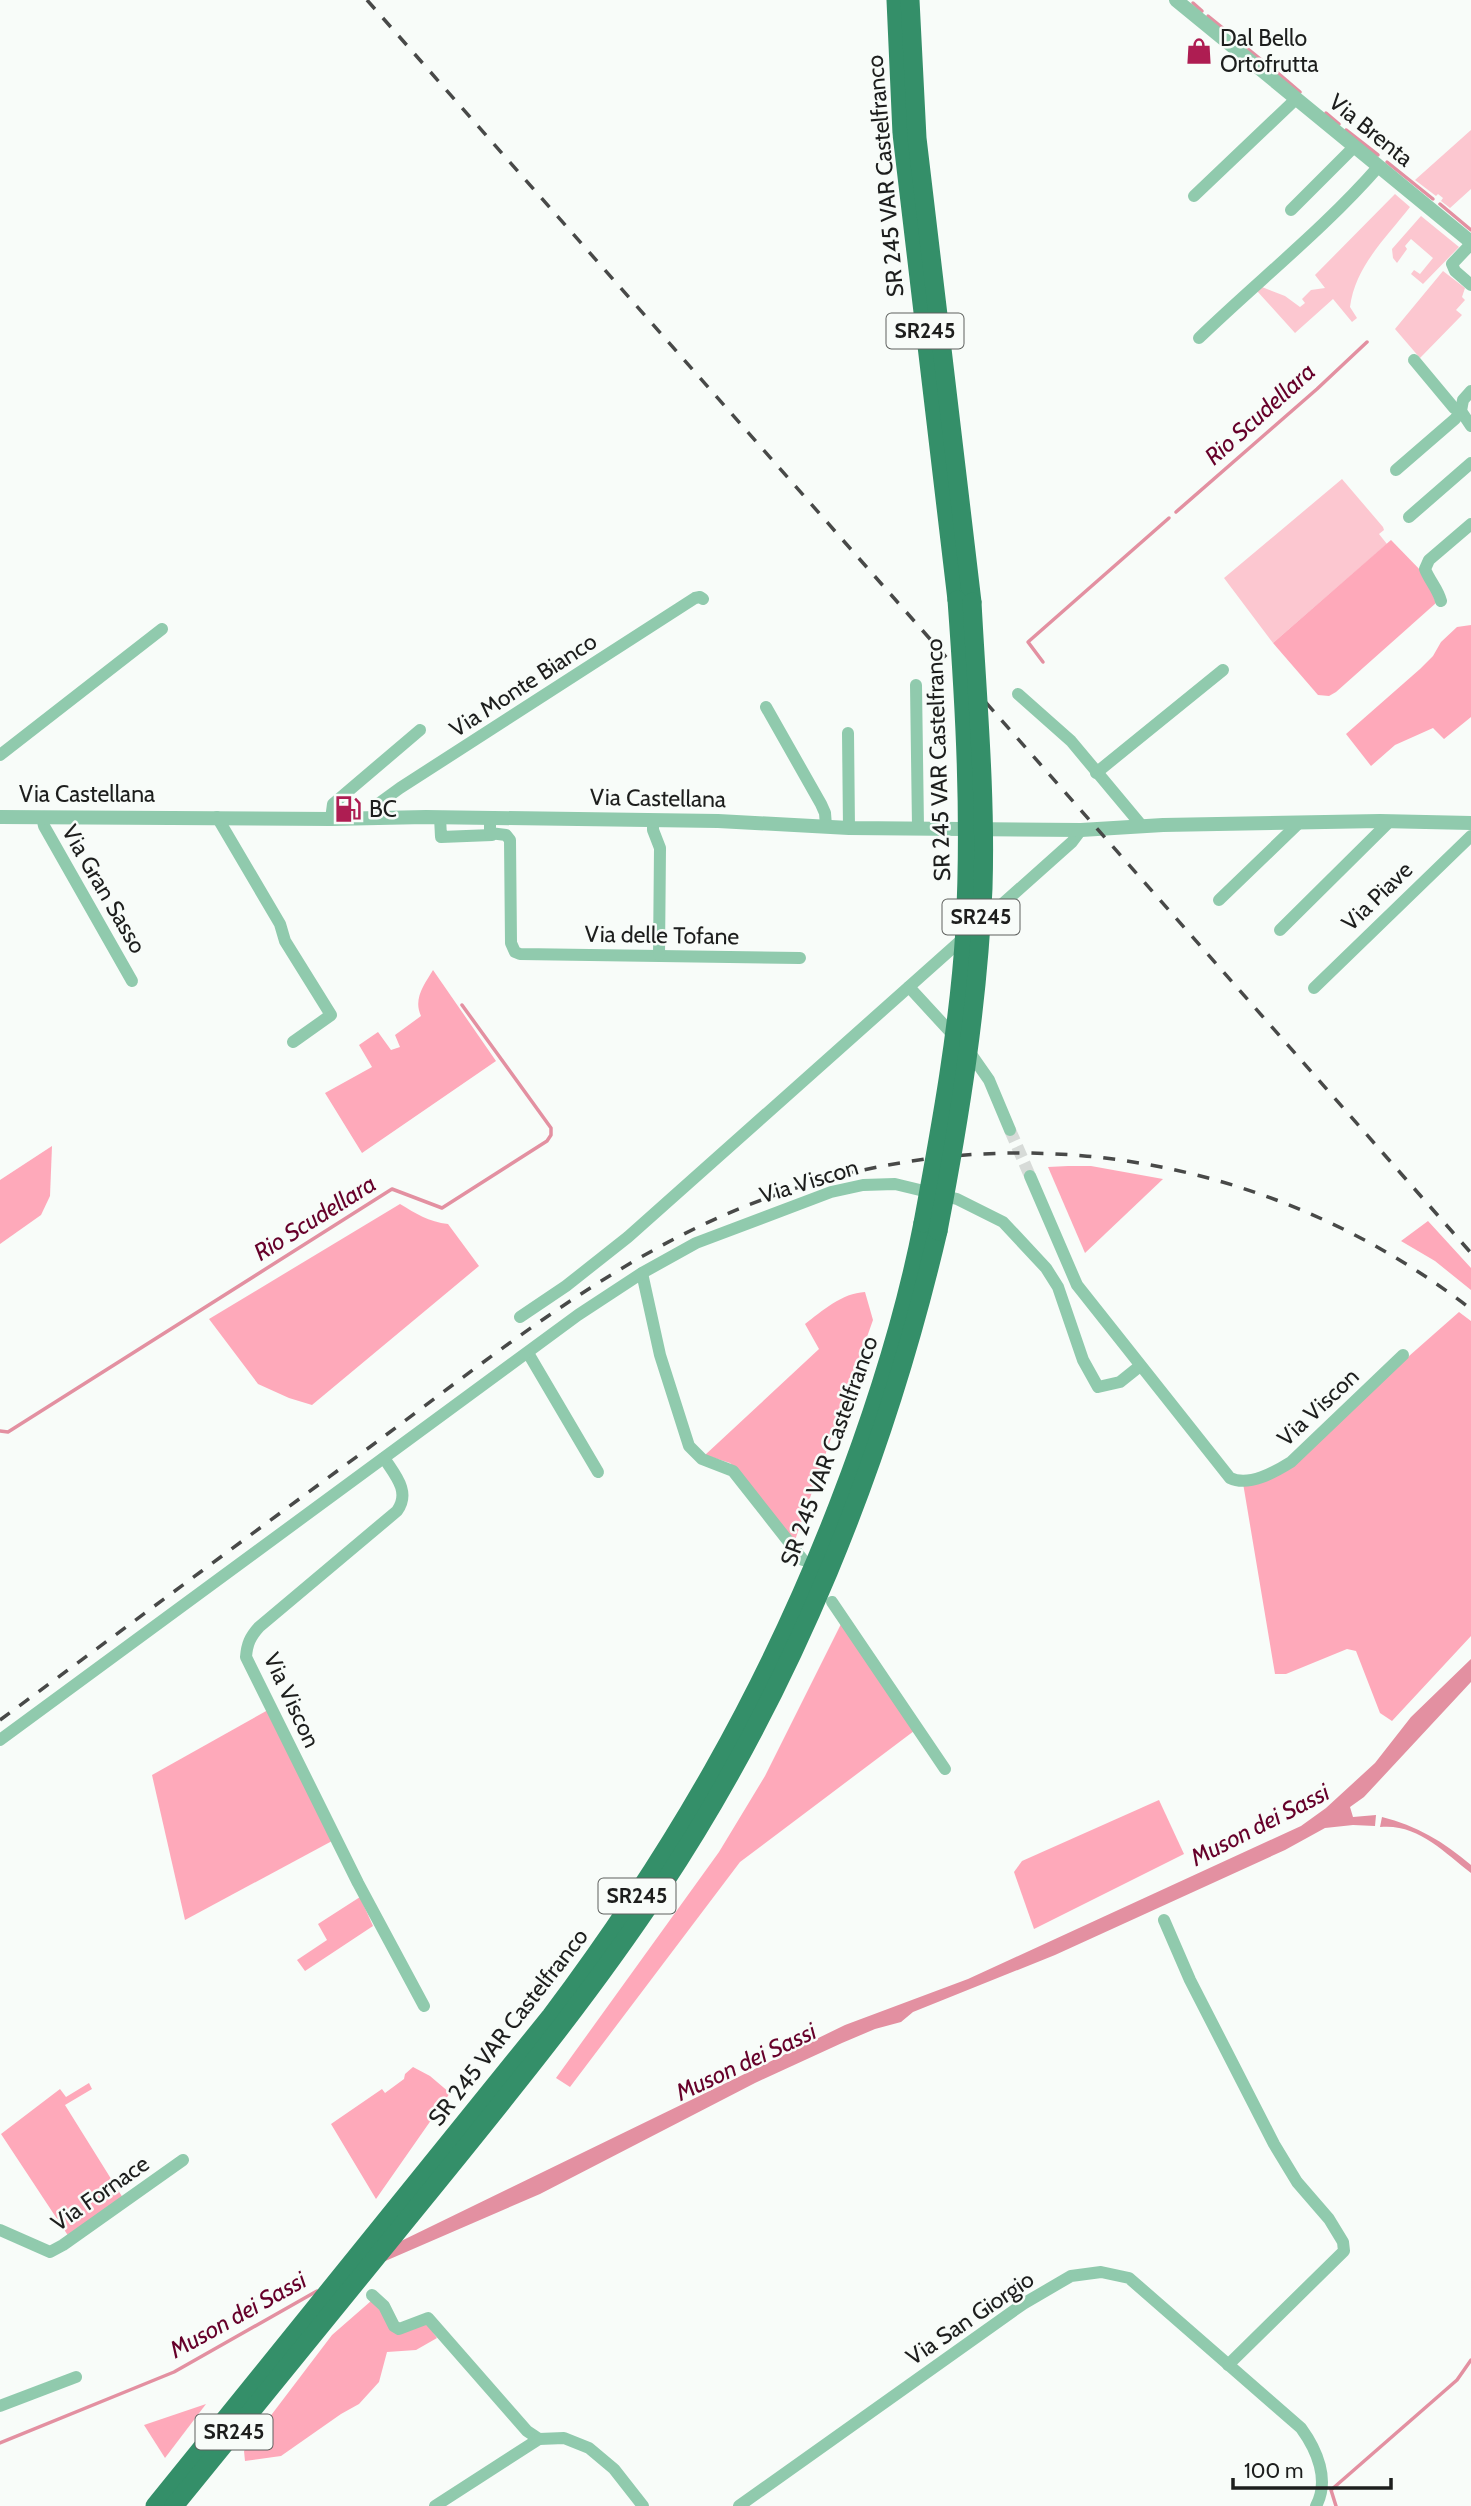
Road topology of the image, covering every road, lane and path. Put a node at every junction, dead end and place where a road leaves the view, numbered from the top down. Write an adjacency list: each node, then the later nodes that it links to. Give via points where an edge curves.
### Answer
1 (896, 0): 4 (highway, SR 245 VAR Castelfranco / SR245)
2 (910, 0): 4 (highway, SR 245 VAR Castelfranco / SR245)
3 (1180, 1): 5 (street, Via Brenta)
4 (905, 66): 60 (highway, SR 245 VAR Castelfranco / SR245, bridge, via 903,146 964,601 965,930)
5 (1298, 101): 6 (street, Via Brenta); 8 (street)
6 (1354, 147): 7 (street, Via Brenta); 9 (street)
7 (1379, 166): 10 (street, Via Brenta); 12 (street, via 1301,247)
8 (1194, 196)
9 (1291, 210)
10 (1471, 243): 11 (street, via 1452,264)
11 (1471, 285)
12 (1199, 338)
13 (1414, 360): 15 (street)
14 (1471, 391): 15 (street)
15 (1461, 411): 16 (street); 18 (street)
16 (1471, 426)
17 (1471, 463): 19 (street)
18 (1396, 470)
19 (1409, 517)
20 (1471, 524): 22 (street, via 1426,565)
21 (704, 599): 36 (street, Via Monte Bianco, via 695,598 400,788 378,804)
22 (1441, 601)
23 (162, 629): 30 (street)
24 (1223, 670): 31 (street)
25 (916, 685): 45 (street)
26 (1018, 694): 31 (street, via 1071,741)
27 (766, 707): 43 (street, via 821,804)
28 (420, 730): 37 (street, via 333,804)
29 (848, 733): 46 (street)
30 (0, 755)
31 (1096, 773): 44 (street)
32 (0, 817): 33 (street, Via Castellana)
33 (42, 817): 34 (street, Via Castellana); 54 (street, Via Gran Sasso)
34 (217, 817): 37 (street, Via Castellana); 57 (street, via 331,1015)
35 (440, 817): 36 (street, Via Castellana); 38 (street, Via Castellana); 48 (street, via 441,837)
36 (376, 818): 37 (street, Via Castellana)
37 (331, 819)
38 (490, 819): 39 (street, Via Castellana); 48 (street)
39 (653, 820): 43 (street, Via Castellana); 52 (street, via 660,848)
40 (1390, 821): 41 (street); 42 (street); 51 (street, Via Piave)
41 (1300, 822): 44 (street); 50 (street)
42 (1471, 823)
43 (826, 826): 46 (street, Via Castellana)
44 (1142, 826): 47 (street, Via Castellana)
45 (918, 827): 46 (street, Via Castellana); 47 (street, Via Castellana)
46 (849, 828)
47 (1081, 830): 55 (street)
48 (492, 835): 52 (street, Via delle Tofane, via 506,835 510,840 510,943 515,952)
49 (1471, 836): 56 (street, Via Piave)
50 (1219, 900)
51 (1280, 930)
52 (659, 956): 53 (street, Via delle Tofane)
53 (800, 958)
54 (132, 981)
55 (909, 987): 58 (street, via 975,1059); 62 (street, via 596,1264)
56 (1314, 988)
57 (293, 1042)
58 (1010, 1130)
59 (1030, 1176): 65 (street, Via Viscon, via 1077,1285)
60 (931, 1227): 81 (highway, SR 245 VAR Castelfranco / SR245, via 870,1425 808,1583 740,1724 683,1825 598,1953 507,2072); 82 (highway, SR 245 VAR Castelfranco / SR245, via 919,1312 883,1432 827,1574 778,1682 684,1852 584,1998)
61 (642, 1273): 63 (street, Via Viscon); 65 (street, Via Viscon, via 696,1243 831,1192 880,1183 913,1187 957,1199 1003,1222 1046,1268 1098,1387 1120,1382); 68 (street, via 660,1356 689,1446 698,1457 733,1471)
62 (520, 1317)
63 (528, 1353): 66 (street, Via Viscon); 67 (street)
64 (1403, 1356): 65 (street, Via Viscon, via 1291,1462 1273,1474 1237,1481)
65 (1140, 1366)
66 (384, 1458): 70 (street, Via Viscon); 73 (street, Via Viscon, via 399,1482 403,1503 259,1628 250,1637 246,1657)
67 (598, 1472)
68 (803, 1560)
69 (832, 1602): 71 (street)
70 (0, 1740)
71 (945, 1769)
72 (1164, 1920): 77 (street, via 1274,2144 1343,2242 1344,2251)
73 (424, 2006)
74 (183, 2160): 75 (street, Via Fornace, via 50,2252)
75 (0, 2230)
76 (373, 2295): 80 (street, via 399,2329 428,2318)
77 (1228, 2365): 85 (street, Via San Giorgio, via 1129,2278 1101,2272 1072,2276 1023,2304); 86 (street, Via San Giorgio, via 1311,2441 1323,2485)
78 (76, 2377): 79 (street)
79 (0, 2406)
80 (539, 2439): 83 (street); 84 (street, via 564,2438 589,2448 614,2469)
81 (155, 2506)
82 (174, 2506)
83 (435, 2506)
84 (643, 2506)
85 (739, 2506)
86 (1316, 2506)

